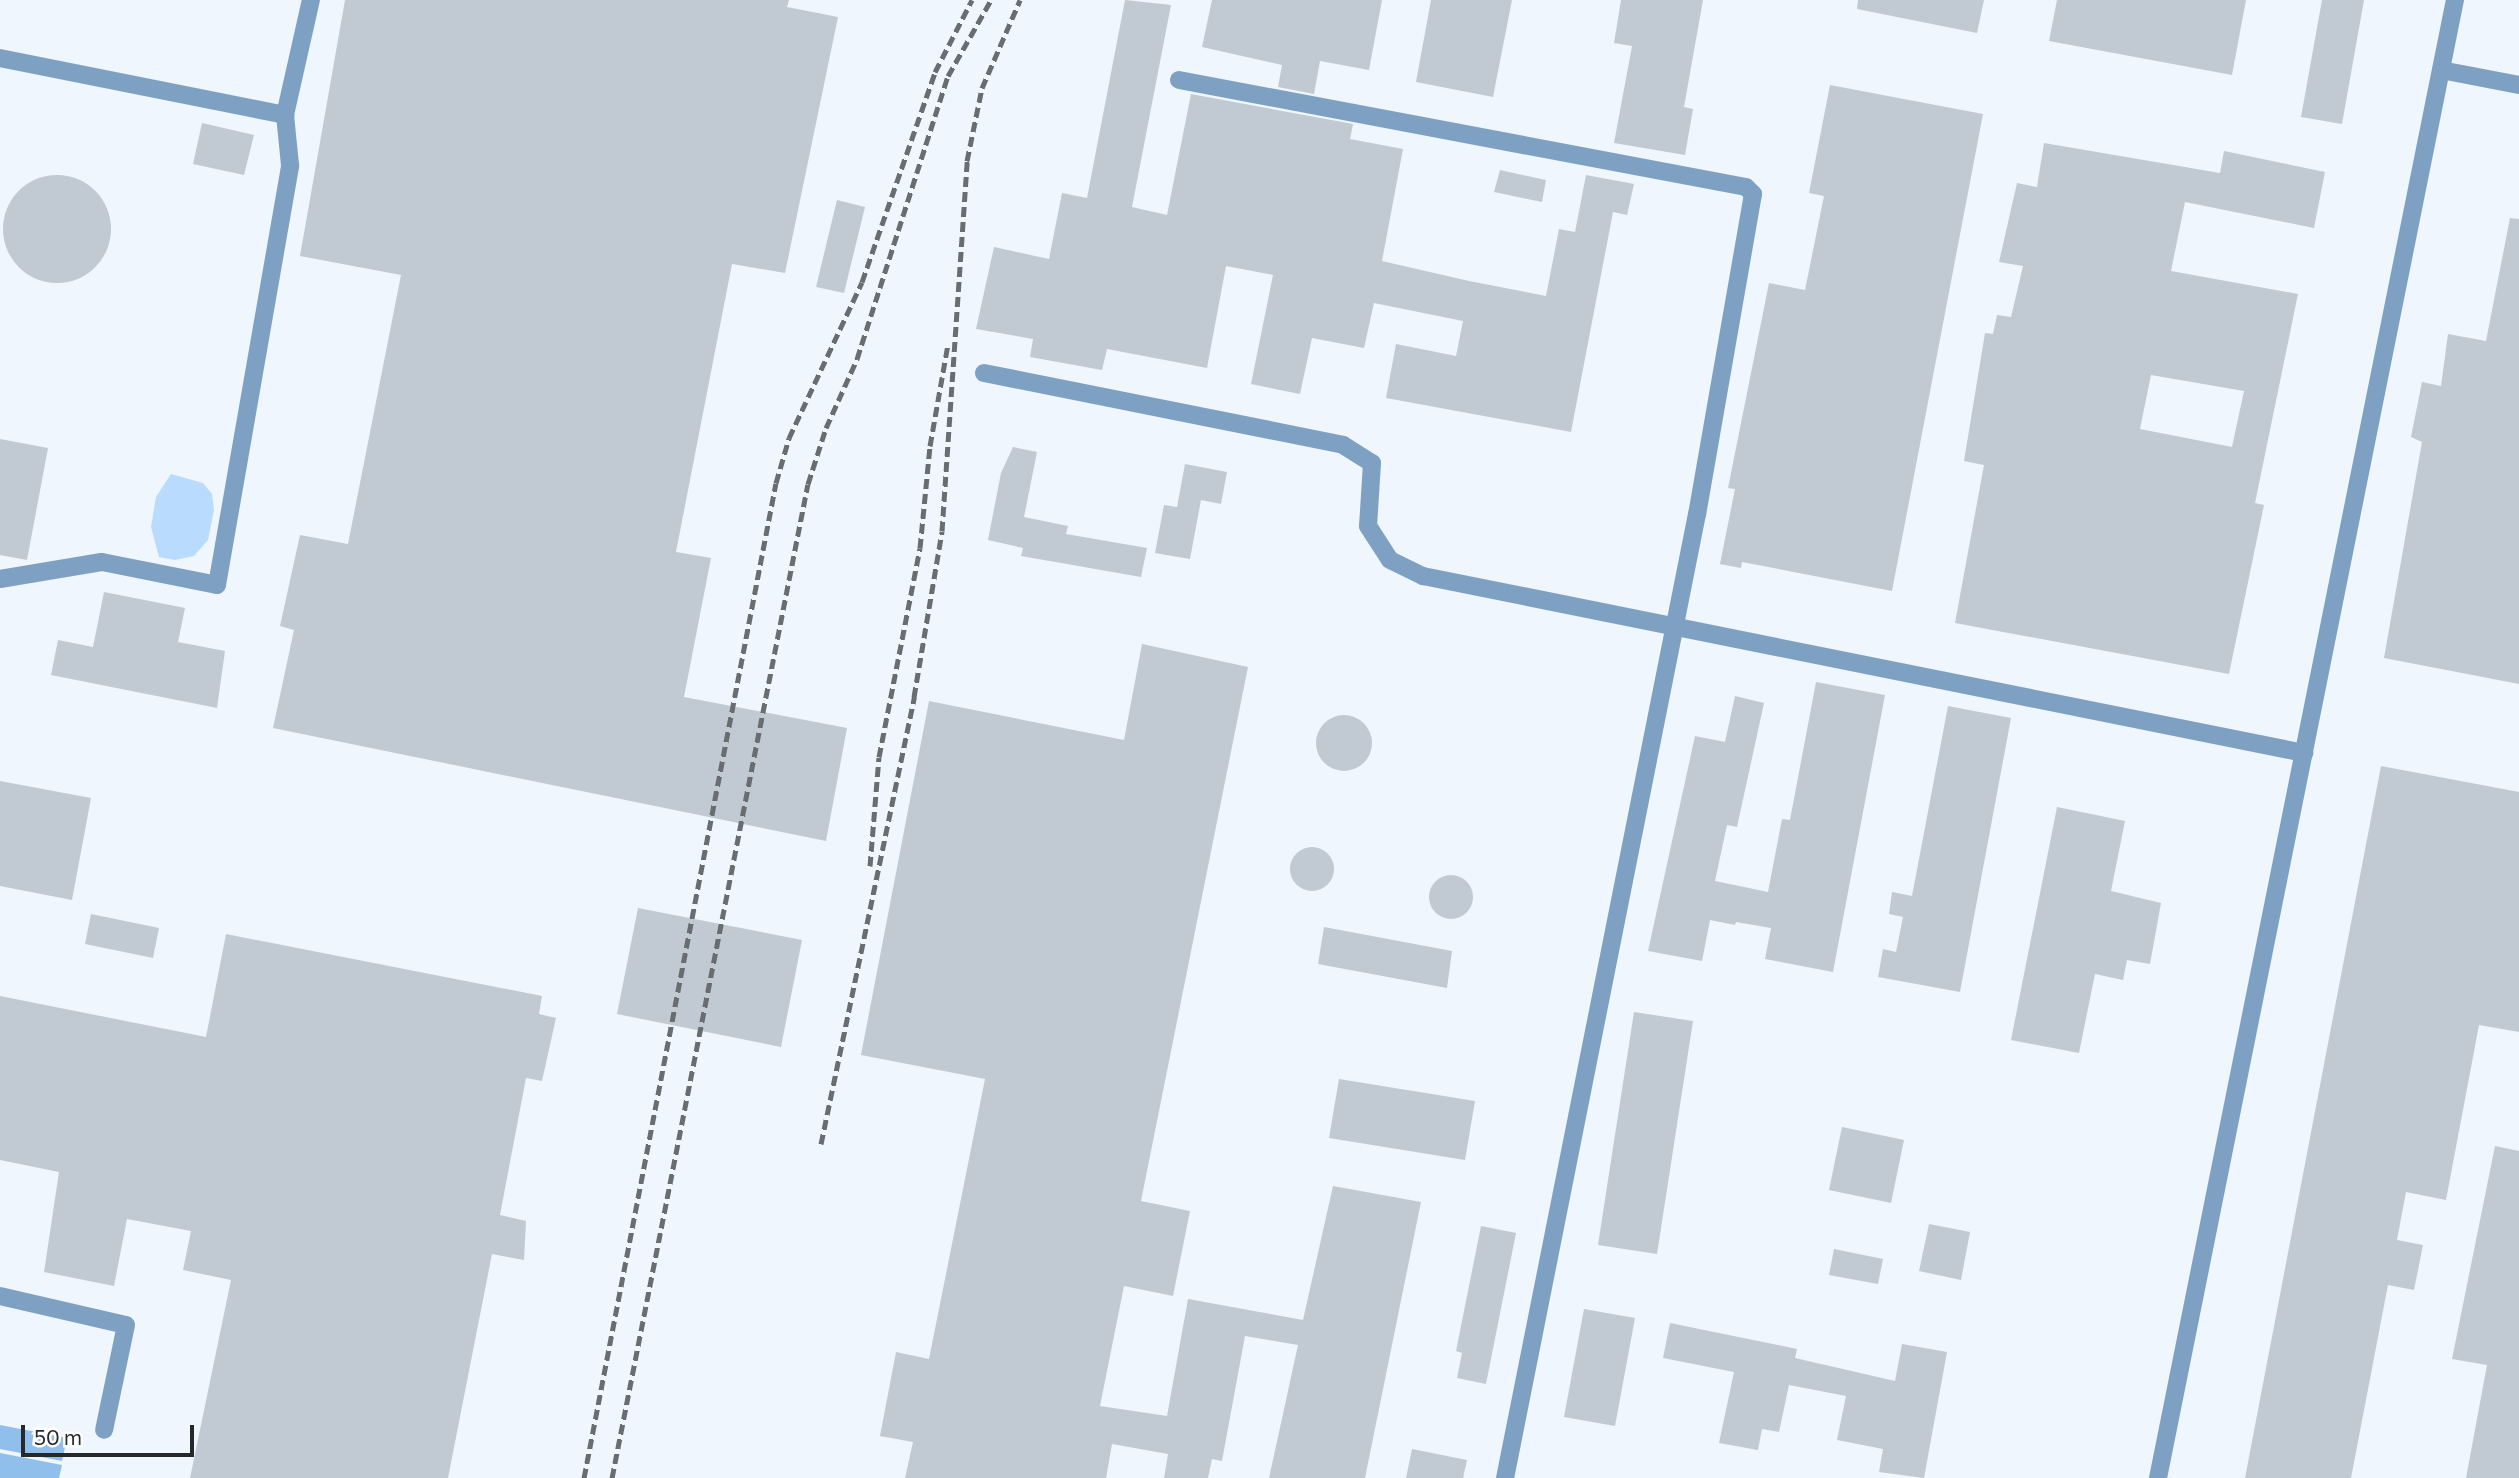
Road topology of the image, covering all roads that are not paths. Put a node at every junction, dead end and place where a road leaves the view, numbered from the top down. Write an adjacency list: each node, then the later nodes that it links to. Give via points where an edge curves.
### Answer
1 (311, 0): 7 (lane)
2 (2455, 0): 4 (lane)
3 (0, 58): 7 (lane)
4 (2441, 70): 6 (lane); 11 (lane)
5 (1179, 80): 10 (lane, via 1746,187 1753,194 1697,514)
6 (2519, 85)
7 (285, 115): 9 (lane, via 290,165 218,584 102,562)
8 (984, 373): 10 (lane, via 1343,445 1372,463 1368,526 1390,560 1423,576)
9 (0, 579)
10 (1671, 626): 11 (lane); 14 (lane)
11 (2304, 752): 15 (lane)
12 (0, 1296): 13 (lane, via 126,1325)
13 (104, 1430)
14 (1505, 1478)
15 (2158, 1478)

